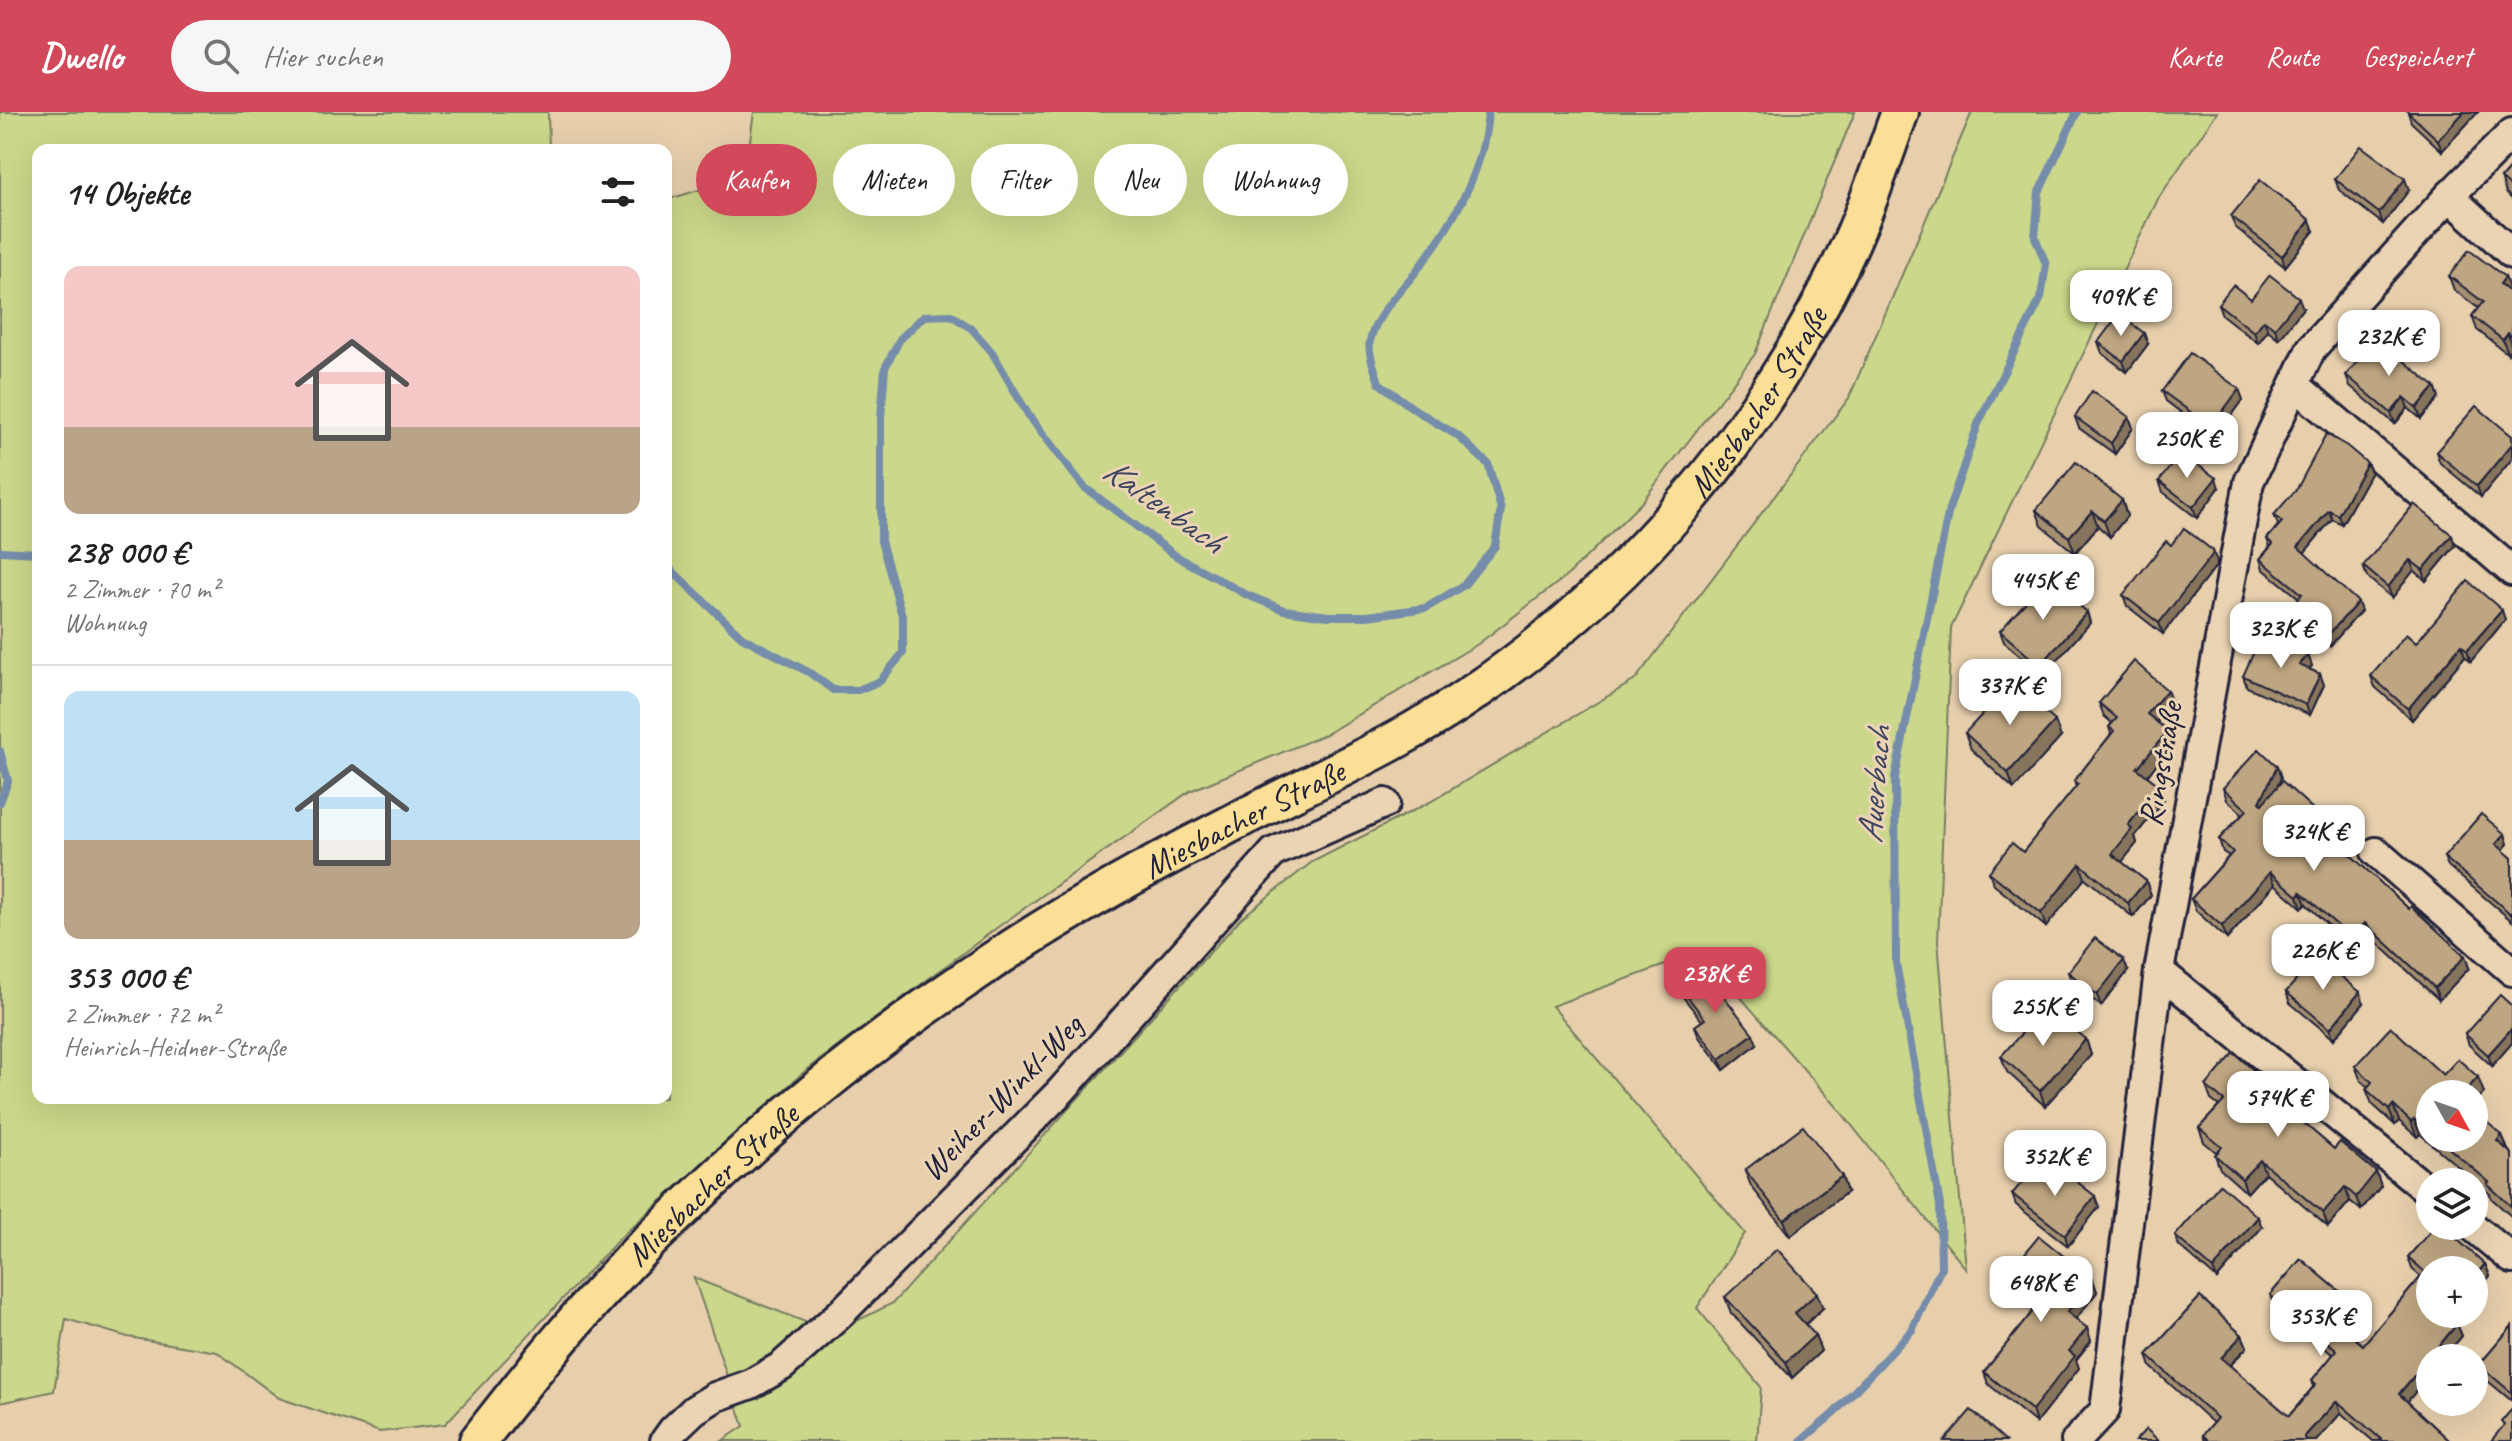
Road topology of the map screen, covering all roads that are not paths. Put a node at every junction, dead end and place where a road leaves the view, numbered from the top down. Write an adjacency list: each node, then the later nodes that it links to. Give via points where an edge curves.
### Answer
1 (1900, 112): 14 (main road, Miesbacher Straße, via 1844,259 1753,417 1689,499 1591,603 1476,692 1393,742 1092,899 854,1059 739,1155 628,1261)
2 (2512, 133): 3 (street, Ringstraße)
3 (2449, 196): 4 (street); 5 (street, Ringstraße, via 2311,349)
4 (2512, 254)
5 (2295, 385): 6 (street); 9 (street, Ringstraße, via 2249,482)
6 (2512, 571)
7 (1385, 803): 15 (street, Weiher-Winkl-Weg, via 1274,852 1060,1092 840,1314 782,1366 694,1410)
8 (2376, 852): 10 (street)
9 (2159, 971): 11 (street); 16 (street, Ringstraße, via 2105,1410)
10 (2512, 971)
11 (2416, 1181)
12 (2488, 1239): 13 (street)
13 (2512, 1259)
14 (478, 1441)
15 (665, 1441)
16 (2076, 1441)

